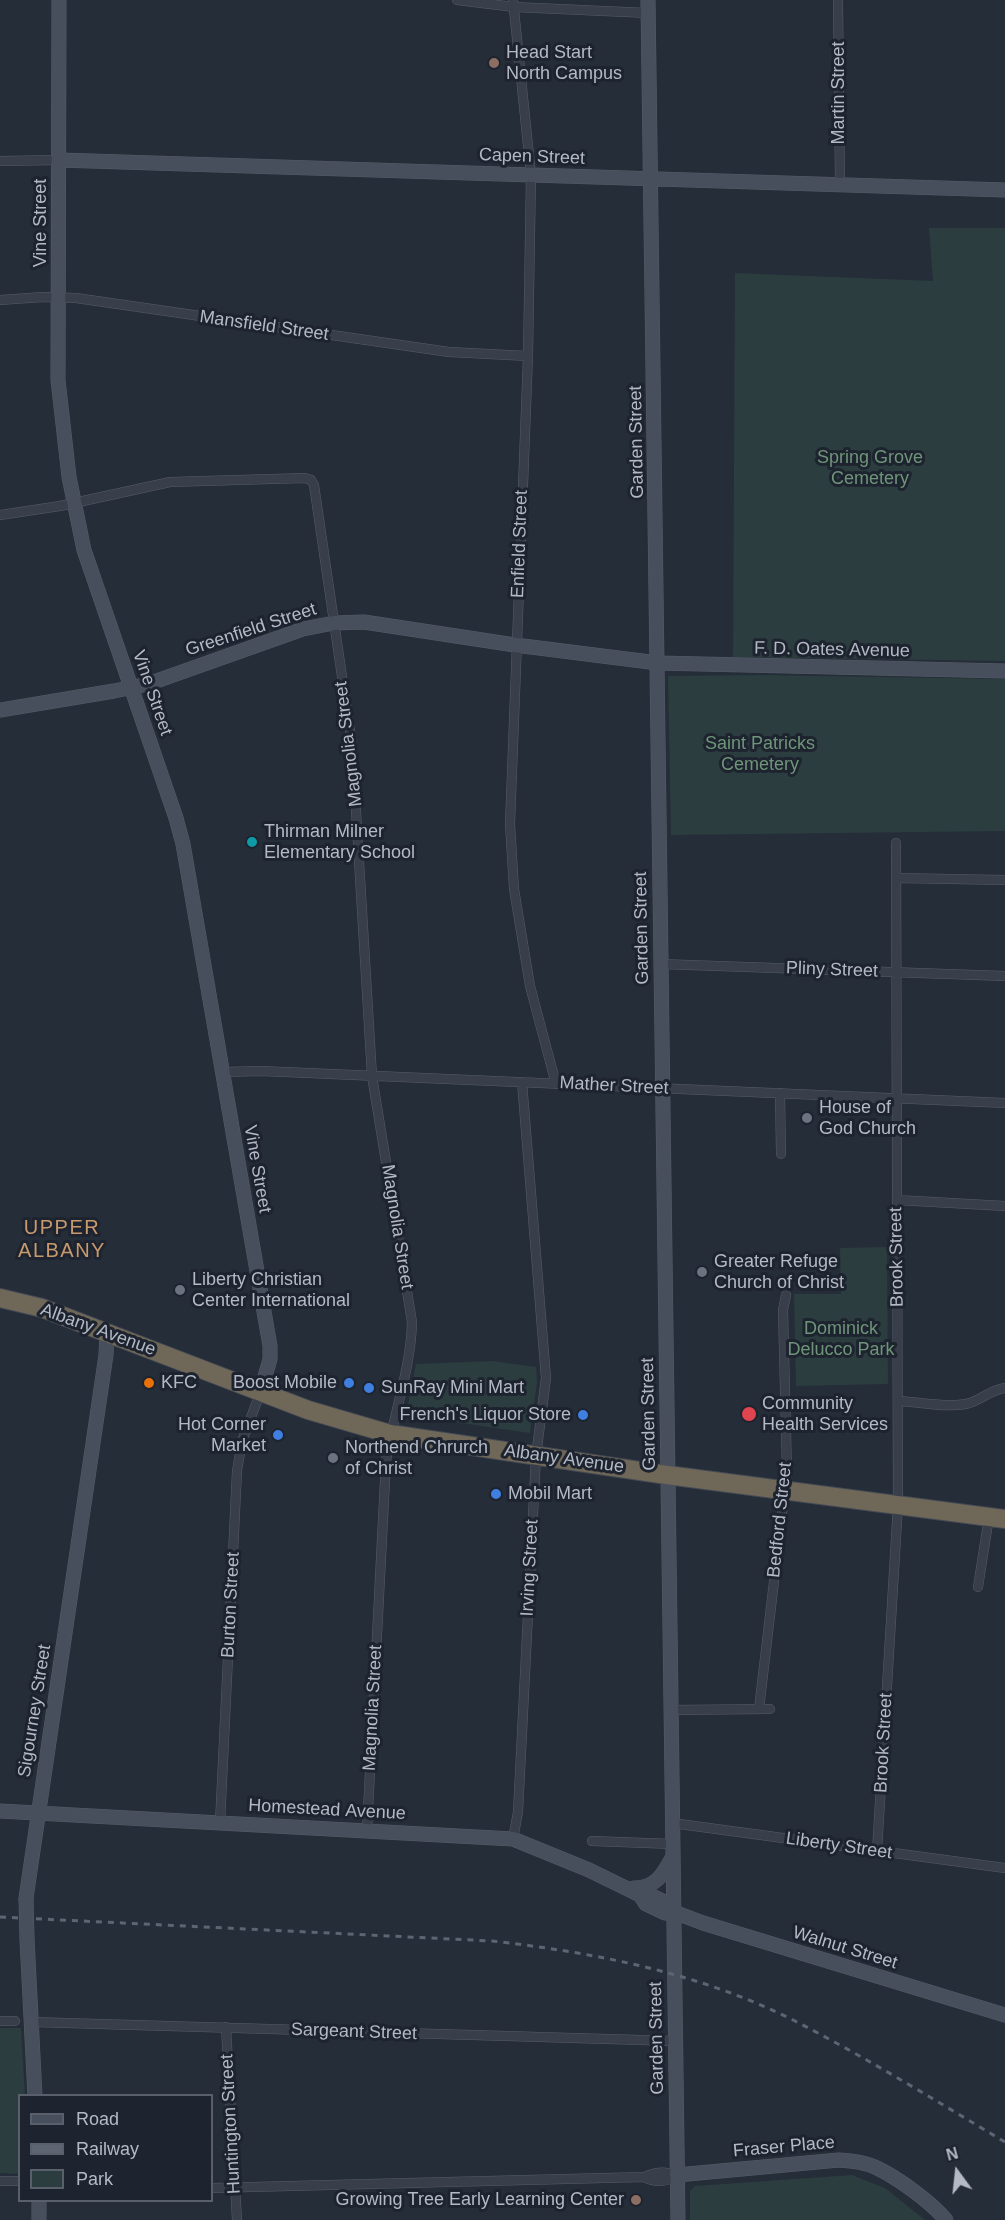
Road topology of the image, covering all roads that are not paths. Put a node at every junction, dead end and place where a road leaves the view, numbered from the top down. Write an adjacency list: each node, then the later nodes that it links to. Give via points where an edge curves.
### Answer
1 (59, 0): 6 (street, Vine Street)
2 (457, 0): 4 (street)
3 (838, 0): 10 (street, Martin Street)
4 (514, 4): 5 (street); 8 (street, Enfield Street)
5 (648, 6): 9 (street, Garden Street)
6 (59, 160): 7 (street); 8 (street, Capen Street); 12 (street, Vine Street)
7 (0, 161)
8 (531, 175): 9 (street, Capen Street); 14 (street, Enfield Street)
9 (651, 179): 10 (street, Capen Street); 19 (street, Garden Street)
10 (840, 185): 11 (street, Capen Street)
11 (1005, 190)
12 (58, 297): 13 (street, Mansfield Street); 14 (street, Mansfield Street, via 449,352); 15 (street, Vine Street, via 60,405)
13 (0, 300)
14 (528, 356): 18 (street, Enfield Street)
15 (74, 502): 16 (street); 17 (street, Magnolia Street, via 170,482 311,480); 21 (street, Vine Street, via 84,550)
16 (0, 515)
17 (334, 623): 18 (street, Greenfield Street, via 364,622); 21 (street, Greenfield Street, via 303,629); 30 (street, Magnolia Street, via 353,753)
18 (515, 645): 19 (street, Greenfield Street); 32 (street, Enfield Street, via 510,824 514,889 530,986)
19 (658, 663): 20 (street, F. D. Oates Avenue); 26 (street, Garden Street)
20 (1005, 671)
21 (131, 688): 22 (street, Greenfield Street); 29 (street, Vine Street, via 181,832)
22 (0, 710)
23 (896, 843): 24 (street, Brook Street)
24 (896, 878): 25 (street); 27 (street, Brook Street)
25 (1005, 880)
26 (660, 964): 27 (street, Pliny Street); 33 (street, Garden Street)
27 (896, 972): 28 (street, Pliny Street); 35 (street, Brook Street)
28 (1005, 976)
29 (222, 1072): 30 (street, Mather Street); 44 (street, Vine Street, via 271,1353)
30 (372, 1076): 31 (street, Mather Street); 46 (street, Magnolia Street, via 412,1322 410,1349)
31 (522, 1082): 32 (street, Mather Street); 47 (street, Irving Street, via 546,1378)
32 (556, 1084): 33 (street, Mather Street)
33 (663, 1089): 34 (street, Mather Street); 48 (street, Garden Street)
34 (780, 1093): 35 (street, Mather Street); 37 (street)
35 (896, 1098): 36 (street, Mather Street); 38 (street, Brook Street)
36 (1005, 1104)
37 (781, 1154)
38 (897, 1200): 39 (street); 45 (street, Brook Street)
39 (1005, 1206)
40 (786, 1295): 49 (street, Bedford Street)
41 (0, 1298): 42 (highway, Albany Avenue, via 42,1308)
42 (107, 1333): 44 (highway, Albany Avenue); 57 (street, Sigourney Street)
43 (1005, 1388): 45 (street, via 957,1405)
44 (261, 1391): 46 (highway, Albany Avenue, via 324,1416); 58 (street, Burton Street, via 242,1441 237,1471)
45 (899, 1401): 50 (street, Brook Street)
46 (390, 1434): 47 (highway, Albany Avenue); 60 (street, Magnolia Street)
47 (536, 1456): 48 (highway, Albany Avenue); 61 (street, Irving Street, via 518,1812)
48 (667, 1474): 49 (highway, Albany Avenue); 55 (street, Garden Street)
49 (785, 1489): 50 (highway, Albany Avenue); 53 (street, Bedford Street)
50 (898, 1505): 51 (highway, Albany Avenue); 64 (street, Brook Street)
51 (997, 1518): 52 (street)
52 (978, 1587)
53 (759, 1709): 54 (street); 55 (street)
54 (770, 1709)
55 (671, 1710): 59 (street, Garden Street)
56 (0, 1811): 57 (street, Homestead Avenue)
57 (37, 1813): 58 (street, Homestead Avenue); 71 (street, Sigourney Street, bridge, via 26,1898)
58 (220, 1822): 60 (street, Homestead Avenue)
59 (672, 1823): 63 (street, Garden Street); 64 (street, Liberty Street)
60 (367, 1830): 61 (street, Homestead Avenue)
61 (513, 1839): 66 (street, Homestead Avenue)
62 (592, 1841): 63 (street)
63 (673, 1850): 66 (street, via 657,1881 641,1888); 67 (street, Garden Street)
64 (877, 1851): 65 (street, Liberty Street)
65 (1005, 1868)
66 (624, 1888): 67 (street, Homestead Avenue, via 640,1895 646,1904)
67 (674, 1912): 68 (street, Walnut Street); 73 (street, Garden Street)
68 (1005, 2015)
69 (0, 2021): 70 (street)
70 (15, 2021)
71 (32, 2022): 72 (street, Sargeant Street); 74 (street, Sigourney Street)
72 (226, 2027): 73 (street, Sargeant Street); 79 (street, Huntington Street)
73 (675, 2041): 75 (street, Garden Street)
74 (35, 2094)
75 (677, 2175): 79 (street, via 668,2172 644,2177); 83 (street, Garden Street); 84 (street, Fraser Place, via 839,2160 858,2162 877,2168 913,2191)
76 (0, 2181): 77 (street)
77 (18, 2181)
78 (213, 2188): 79 (street)
79 (235, 2188): 82 (street, Huntington Street)
80 (39, 2202): 81 (street)
81 (39, 2220)
82 (237, 2220)
83 (678, 2220)
84 (946, 2220)

